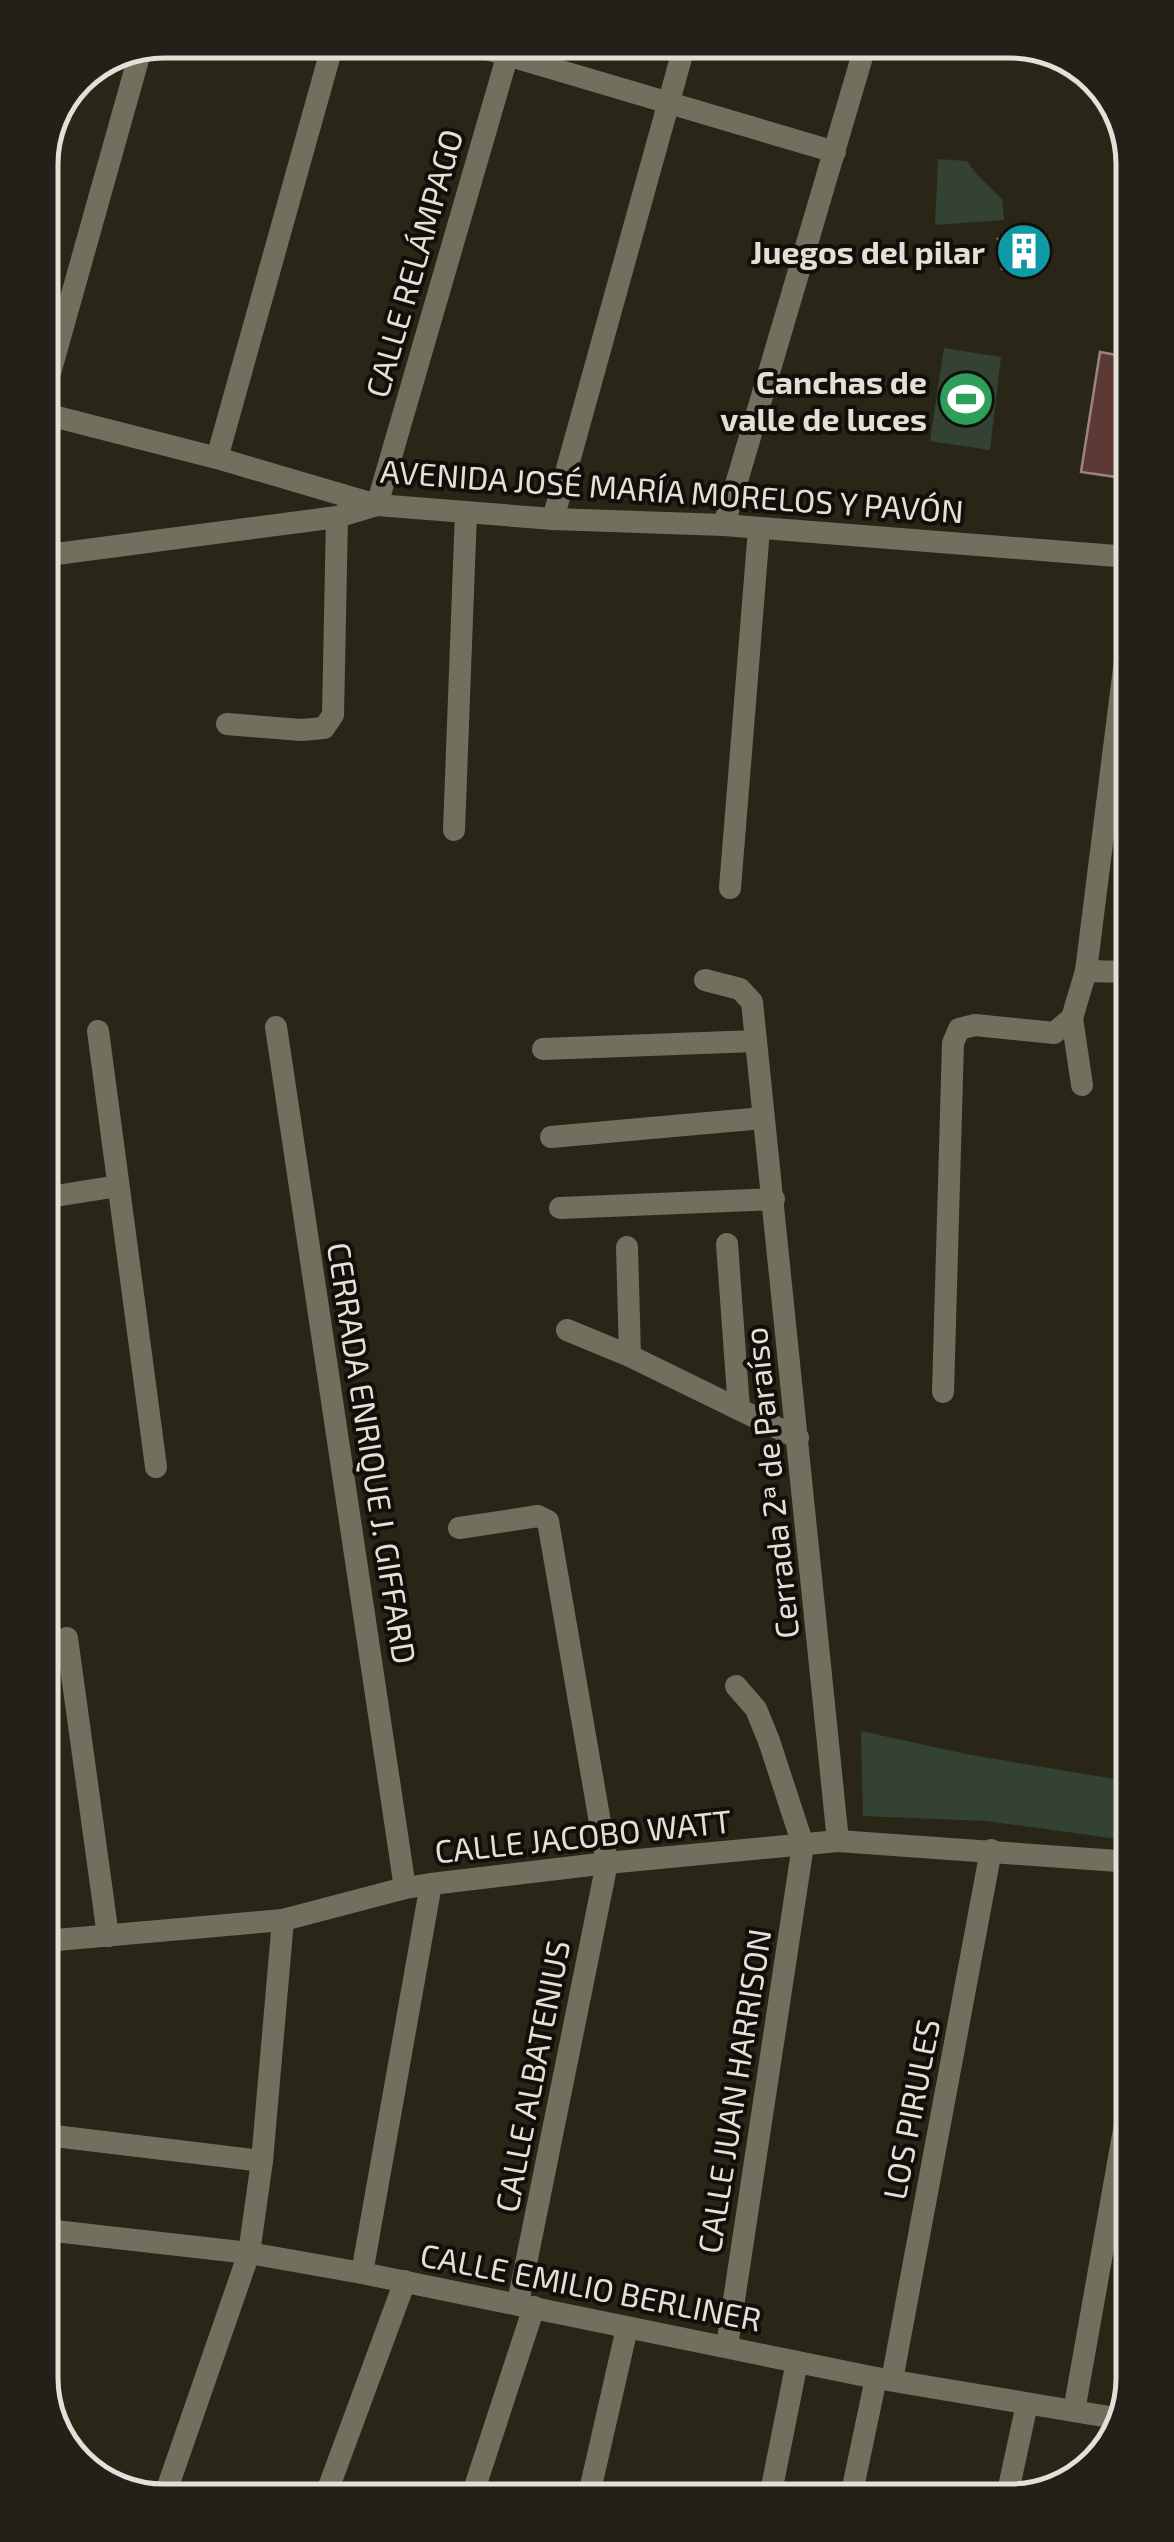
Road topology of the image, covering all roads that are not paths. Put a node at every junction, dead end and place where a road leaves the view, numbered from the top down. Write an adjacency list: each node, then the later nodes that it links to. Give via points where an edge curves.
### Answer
1 (329, 58): 11 (street)
2 (506, 58): 12 (street, CALLE RELÁMPAGO)
3 (539, 58): 7 (street)
4 (681, 58): 7 (street)
5 (862, 58): 8 (street)
6 (137, 62): 9 (street)
7 (668, 101): 8 (street); 15 (street)
8 (834, 152): 16 (street)
9 (58, 344)
10 (58, 418): 11 (street, AVENIDA JOSÉ MARÍA MORELOS Y PAVÓN)
11 (217, 458): 12 (street, AVENIDA JOSÉ MARÍA MORELOS Y PAVÓN)
12 (377, 505): 13 (street, AVENIDA JOSÉ MARÍA MORELOS Y PAVÓN); 14 (street)
13 (466, 512): 15 (street, AVENIDA JOSÉ MARÍA MORELOS Y PAVÓN); 22 (street)
14 (337, 518): 18 (street); 20 (street, via 333,715 324,728 301,730)
15 (553, 518): 16 (street, AVENIDA JOSÉ MARÍA MORELOS Y PAVÓN)
16 (724, 525): 17 (street, AVENIDA JOSÉ MARÍA MORELOS Y PAVÓN)
17 (760, 529): 19 (street, AVENIDA JOSÉ MARÍA MORELOS Y PAVÓN); 23 (street)
18 (58, 554)
19 (1116, 556)
20 (227, 724)
21 (1116, 764): 24 (street)
22 (454, 830)
23 (730, 888)
24 (1086, 971): 25 (street); 27 (street)
25 (1116, 972)
26 (705, 980): 30 (street, Cerrada 2ª de Paraíso, via 740,989 752,1002)
27 (1072, 1018): 32 (street); 43 (street, via 1054,1033 975,1025 959,1029 954,1042)
28 (276, 1028): 56 (street, CERRADA ENRIQUE J. GIFFARD)
29 (98, 1031): 35 (street)
30 (756, 1041): 31 (street); 33 (street, Cerrada 2ª de Paraíso)
31 (543, 1050)
32 (1082, 1085)
33 (763, 1118): 34 (street); 37 (street, Cerrada 2ª de Paraíso)
34 (551, 1136)
35 (118, 1186): 36 (street); 46 (street)
36 (58, 1196)
37 (774, 1199): 38 (street); 45 (street, Cerrada 2ª de Paraíso)
38 (560, 1208)
39 (727, 1244): 44 (street)
40 (627, 1247): 42 (street)
41 (567, 1330): 42 (street)
42 (630, 1356): 44 (street)
43 (943, 1392)
44 (739, 1409): 45 (street)
45 (798, 1438): 50 (street, Cerrada 2ª de Paraíso)
46 (156, 1467)
47 (459, 1528): 54 (street, via 538,1516 548,1522)
48 (67, 1638): 58 (street)
49 (736, 1686): 51 (street, via 756,1709)
50 (838, 1841): 51 (street, CALLE JACOBO WATT); 52 (street, CALLE JACOBO WATT)
51 (803, 1845): 54 (street, CALLE JACOBO WATT); 69 (street, CALLE JUAN HARRISON)
52 (991, 1850): 53 (street, CALLE JACOBO WATT); 71 (street, LOS PIRULES)
53 (1116, 1861)
54 (607, 1863): 55 (street, CALLE JACOBO WATT); 67 (street, CALLE ALBATENIUS)
55 (431, 1884): 56 (street, CALLE JACOBO WATT); 65 (street)
56 (405, 1888): 57 (street, CALLE JACOBO WATT)
57 (282, 1920): 58 (street, CALLE JACOBO WATT); 61 (street)
58 (108, 1936): 59 (street, CALLE JACOBO WATT)
59 (58, 1940)
60 (58, 2136): 61 (street)
61 (262, 2161): 64 (street)
62 (1116, 2193): 73 (street)
63 (58, 2231): 64 (street, CALLE EMILIO BERLINER)
64 (249, 2254): 65 (street, CALLE EMILIO BERLINER); 75 (street)
65 (362, 2272): 66 (street, CALLE EMILIO BERLINER)
66 (405, 2281): 67 (street, CALLE EMILIO BERLINER); 76 (street)
67 (526, 2305): 68 (street, CALLE EMILIO BERLINER); 77 (street, CALLE ALBATENIUS)
68 (626, 2328): 69 (street, CALLE EMILIO BERLINER); 78 (street)
69 (728, 2346): 70 (street, CALLE EMILIO BERLINER)
70 (797, 2362): 71 (street, CALLE EMILIO BERLINER); 79 (street)
71 (884, 2379): 72 (street, CALLE EMILIO BERLINER); 80 (street, LOS PIRULES)
72 (1027, 2404): 73 (street, CALLE EMILIO BERLINER); 81 (street)
73 (1074, 2411): 74 (street, CALLE EMILIO BERLINER)
74 (1110, 2416)
75 (166, 2484)
76 (330, 2484)
77 (476, 2484)
78 (591, 2484)
79 (773, 2484)
80 (854, 2484)
81 (1010, 2484)

